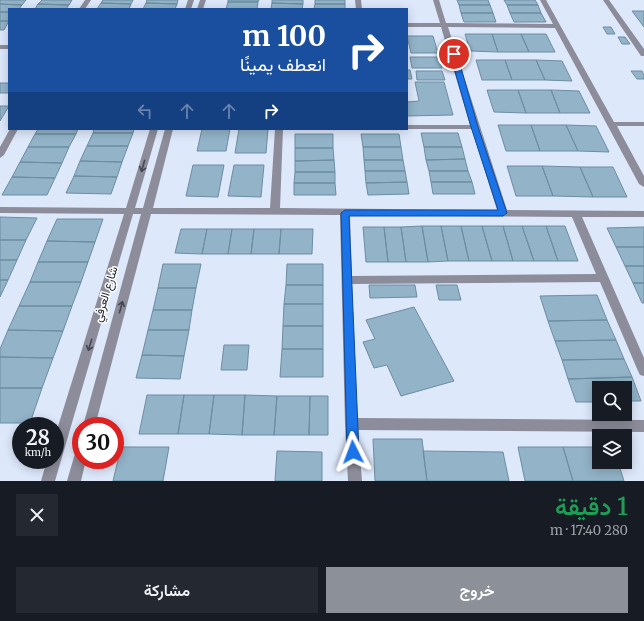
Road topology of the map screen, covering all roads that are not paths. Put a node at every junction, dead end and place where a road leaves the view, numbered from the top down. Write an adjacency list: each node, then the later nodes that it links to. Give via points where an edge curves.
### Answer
1 (436, 0): 5 (street)
2 (543, 0): 6 (street)
3 (606, 0): 7 (street)
4 (408, 25): 5 (street)
5 (445, 25): 6 (street); 11 (street)
6 (557, 26): 8 (street)
7 (644, 54)
8 (610, 124): 9 (street); 17 (street)
9 (644, 124)
10 (408, 127): 11 (street)
11 (474, 127): 23 (street)
12 (13, 130): 16 (street)
13 (154, 130): 19 (street, شارع العرفي, one-way to 19)
14 (169, 130): 20 (street, شارع العرفي)
15 (279, 130): 21 (street)
16 (0, 155)
17 (644, 184)
18 (0, 210): 19 (street)
19 (130, 211): 20 (street); 32 (street, شارع العرفي, one-way to 32)
20 (148, 211): 21 (street); 29 (street, شارع العرفي, one-way to 20)
21 (275, 212): 22 (street)
22 (345, 213): 23 (street); 27 (street)
23 (503, 213): 24 (street)
24 (575, 213): 25 (street); 26 (street)
25 (644, 214)
26 (603, 278): 27 (street); 28 (street)
27 (347, 280): 30 (street)
28 (644, 371)
29 (91, 417)
30 (351, 424): 31 (street); 37 (street)
31 (644, 426)
32 (64, 429)
33 (52, 469): 35 (street, شارع العرفي)
34 (77, 469): 36 (street)
35 (48, 481)
36 (74, 481)
37 (355, 481)

